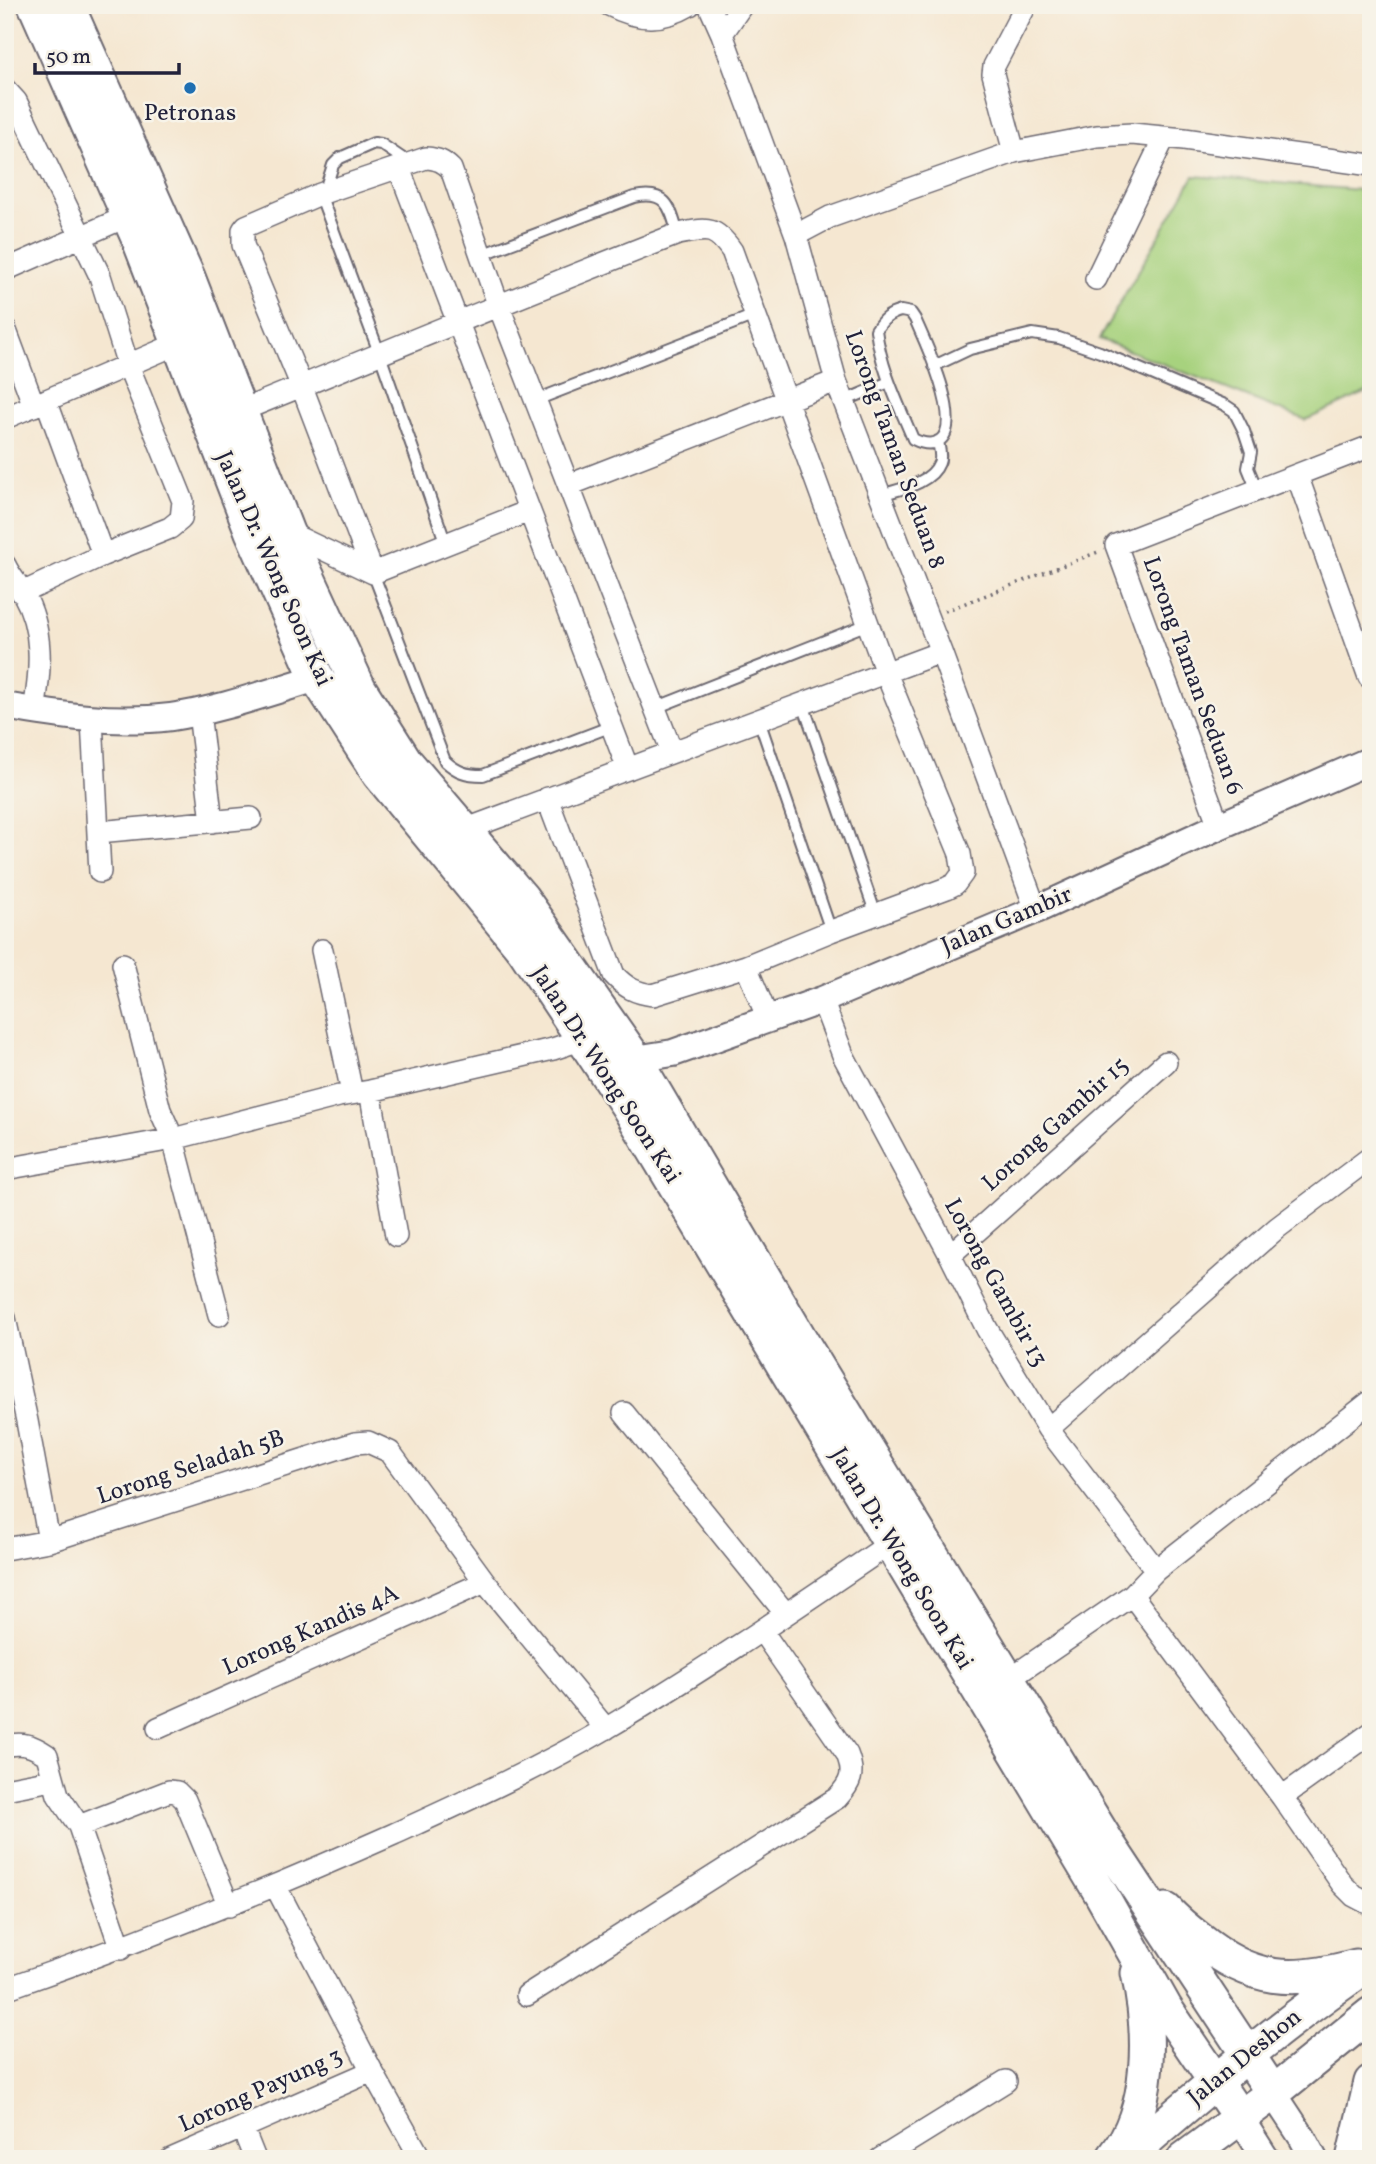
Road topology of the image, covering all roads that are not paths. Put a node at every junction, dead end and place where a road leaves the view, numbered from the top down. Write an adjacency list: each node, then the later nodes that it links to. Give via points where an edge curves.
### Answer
1 (35, 5): 15 (main road, Jalan Dr. Wong Soon Kai)
2 (67, 5): 36 (main road, Jalan Dr. Wong Soon Kai, via 188,277)
3 (609, 5): 4 (street, via 629,15 655,18)
4 (690, 5)
5 (709, 5): 8 (street, Lorong Taman Seduan 8)
6 (742, 5): 8 (street)
7 (1026, 5): 11 (street, via 993,74)
8 (722, 34): 17 (street, Lorong Taman Seduan 8)
9 (6, 89): 18 (street)
10 (1164, 138): 11 (street, via 1097,136); 12 (street); 21 (street)
11 (1014, 152): 17 (street, via 830,217)
12 (1371, 165)
13 (405, 166): 14 (street); 14 (lane, via 382,144 374,143 333,165); 19 (street, via 426,158 444,161 451,169); 24 (street)
14 (322, 193): 27 (lane); 31 (street, via 243,230 243,245)
15 (128, 216): 18 (street); 26 (main road, Jalan Dr. Wong Soon Kai)
16 (678, 234): 19 (lane, via 670,207 660,197 647,194); 22 (street); 23 (street, via 703,229 721,235 732,251)
17 (796, 234): 32 (street, Lorong Taman Seduan 8)
18 (82, 238): 20 (street); 28 (street, via 100,276)
19 (481, 255): 22 (street)
20 (5, 270)
21 (1096, 279)
22 (498, 304): 24 (street); 33 (street)
23 (755, 315): 33 (lane); 34 (street)
24 (458, 323): 27 (street); 44 (street)
25 (5, 328): 35 (street)
26 (179, 344): 28 (street); 55 (main road, Jalan Dr. Wong Soon Kai, via 252,532)
27 (380, 355): 31 (street); 46 (lane)
28 (128, 365): 35 (street); 47 (street, via 183,501 181,519 170,528)
29 (934, 366): 30 (lane, via 911,313 891,313 876,330); 38 (lane, via 949,426); 42 (lane, via 970,349 1032,334 1100,352 1234,411 1251,452 1248,468)
30 (889, 382): 32 (lane); 38 (lane, via 913,439 926,444)
31 (302, 387): 36 (street); 49 (street)
32 (840, 391): 34 (street); 43 (street, Lorong Taman Seduan 8)
33 (536, 401): 41 (street)
34 (786, 401): 41 (street); 51 (street)
35 (40, 403): 37 (street); 47 (street)
36 (240, 411): 45 (main road, Jalan Dr. Wong Soon Kai)
37 (5, 418)
38 (938, 441): 43 (lane, via 941,461 936,469 920,482)
39 (1371, 446): 40 (street)
40 (1297, 475): 42 (street); 54 (street)
41 (569, 485): 58 (street)
42 (1257, 490): 70 (street, Lorong Taman Seduan 6, via 1116,545)
43 (881, 495): 52 (street, Lorong Taman Seduan 8)
44 (529, 511): 46 (street); 63 (street)
45 (287, 532): 49 (street); 71 (main road, Jalan Dr. Wong Soon Kai, via 359,688 405,762)
46 (446, 544): 49 (street)
47 (103, 555): 50 (street)
48 (5, 565): 50 (street)
49 (373, 573): 63 (lane, via 445,761 455,770 483,775)
50 (23, 593): 59 (street, via 41,653)
51 (868, 624): 53 (street); 58 (lane)
52 (941, 652): 53 (street); 74 (street, Lorong Taman Seduan 8)
53 (886, 673): 56 (street); 75 (street, via 963,867 960,878 947,888)
54 (1369, 677)
55 (317, 678): 60 (street); 82 (main road, Jalan Dr. Wong Soon Kai, via 379,774 524,950)
56 (803, 704): 62 (street); 75 (lane)
57 (5, 706): 59 (street)
58 (655, 708): 64 (street)
59 (34, 711): 61 (street)
60 (198, 712): 61 (street); 69 (street)
61 (92, 720): 72 (street)
62 (758, 720): 64 (street); 76 (lane)
63 (612, 726): 66 (street)
64 (672, 752): 66 (street)
65 (1371, 760): 70 (street, Jalan Gambir)
66 (628, 769): 67 (street)
67 (547, 798): 71 (street); 79 (street, via 614,975 622,983 653,995)
68 (251, 818): 69 (street)
69 (212, 822): 72 (street)
70 (1219, 826): 74 (street, Jalan Gambir)
71 (464, 830): 83 (main road, Jalan Dr. Wong Soon Kai, via 522,898)
72 (98, 832): 73 (street)
73 (100, 872)
74 (1036, 910): 80 (street, Jalan Gambir)
75 (876, 915): 76 (street)
76 (831, 931): 79 (street)
77 (322, 950): 85 (street)
78 (123, 964): 86 (street, via 160,1110)
79 (747, 966): 81 (street)
80 (826, 1010): 81 (street, Jalan Gambir); 90 (street, Lorong Gambir 13, via 843,1055)
81 (768, 1019): 83 (street, Jalan Gambir, via 673,1052)
82 (583, 1039): 85 (street); 97 (main road, Jalan Dr. Wong Soon Kai, via 628,1105)
83 (635, 1059): 104 (main road, Jalan Dr. Wong Soon Kai)
84 (1166, 1062): 90 (street, Lorong Gambir 15)
85 (361, 1092): 86 (street); 89 (street)
86 (173, 1139): 88 (street); 91 (street)
87 (1371, 1157): 95 (street, via 1276,1228)
88 (5, 1169)
89 (396, 1236)
90 (950, 1255): 95 (street, Lorong Gambir 13, via 987,1329)
91 (219, 1315)
92 (5, 1318): 96 (street)
93 (1371, 1401): 99 (street)
94 (624, 1413): 102 (street)
95 (1048, 1429): 99 (street, Lorong Gambir 13)
96 (49, 1541): 98 (street, Lorong Seladah 5B); 100 (street, Lorong Seladah 5B, via 355,1443 368,1443 390,1452)
97 (891, 1543): 102 (street); 118 (main road, Jalan Dr. Wong Soon Kai)
98 (5, 1549)
99 (1156, 1570): 101 (street)
100 (485, 1582): 105 (street, Lorong Kandis 4A); 106 (street)
101 (1132, 1595): 104 (street); 111 (street)
102 (786, 1614): 103 (street)
103 (762, 1631): 106 (street); 121 (street, via 847,1754 852,1780 837,1798)
104 (1009, 1679): 113 (main road, Jalan Dr. Wong Soon Kai)
105 (158, 1728)
106 (606, 1729): 114 (street, via 470,1799)
107 (1371, 1733): 111 (street)
108 (5, 1746): 109 (street, via 21,1743 47,1755)
109 (52, 1780): 110 (street); 112 (street)
110 (5, 1789)
111 (1282, 1797): 115 (street, via 1342,1884)
112 (79, 1826): 116 (street, via 169,1791 177,1792 186,1800); 117 (street)
113 (1109, 1845): 119 (main road, via 1174,1919 1213,1951 1254,1973 1304,1976); 123 (main road, Jalan Dr. Wong Soon Kai)
114 (276, 1887): 116 (street); 124 (street)
115 (1371, 1905)
116 (229, 1906): 117 (street)
117 (121, 1949): 120 (street)
118 (1133, 1950): 127 (main road, Jalan Dr. Wong Soon Kai); 135 (main road, via 1144,2009 1142,2094 1124,2145)
119 (1371, 1962): 123 (main road, Jalan Deshon)
120 (5, 1989)
121 (527, 1995)
122 (1371, 2014): 128 (main road, Jalan Deshon)
123 (1247, 2053): 127 (main road, Jalan Deshon); 128 (main road, Jalan Dr. Wong Soon Kai)
124 (372, 2071): 130 (street, Lorong Payung 3); 133 (street)
125 (1006, 2081): 134 (street)
126 (1371, 2082): 140 (main road)
127 (1215, 2083): 129 (main road, Jalan Dr. Wong Soon Kai); 136 (main road, Jalan Deshon)
128 (1273, 2093): 129 (main road, Jalan Deshon); 139 (street)
129 (1240, 2118): 137 (main road, Jalan Deshon); 138 (street)
130 (243, 2129): 131 (street, Lorong Payung 3); 132 (street)
131 (171, 2159)
132 (255, 2159)
133 (421, 2159)
134 (880, 2159)
135 (1113, 2159)
136 (1124, 2159)
137 (1184, 2159)
138 (1266, 2159)
139 (1314, 2159)
140 (1353, 2159)

